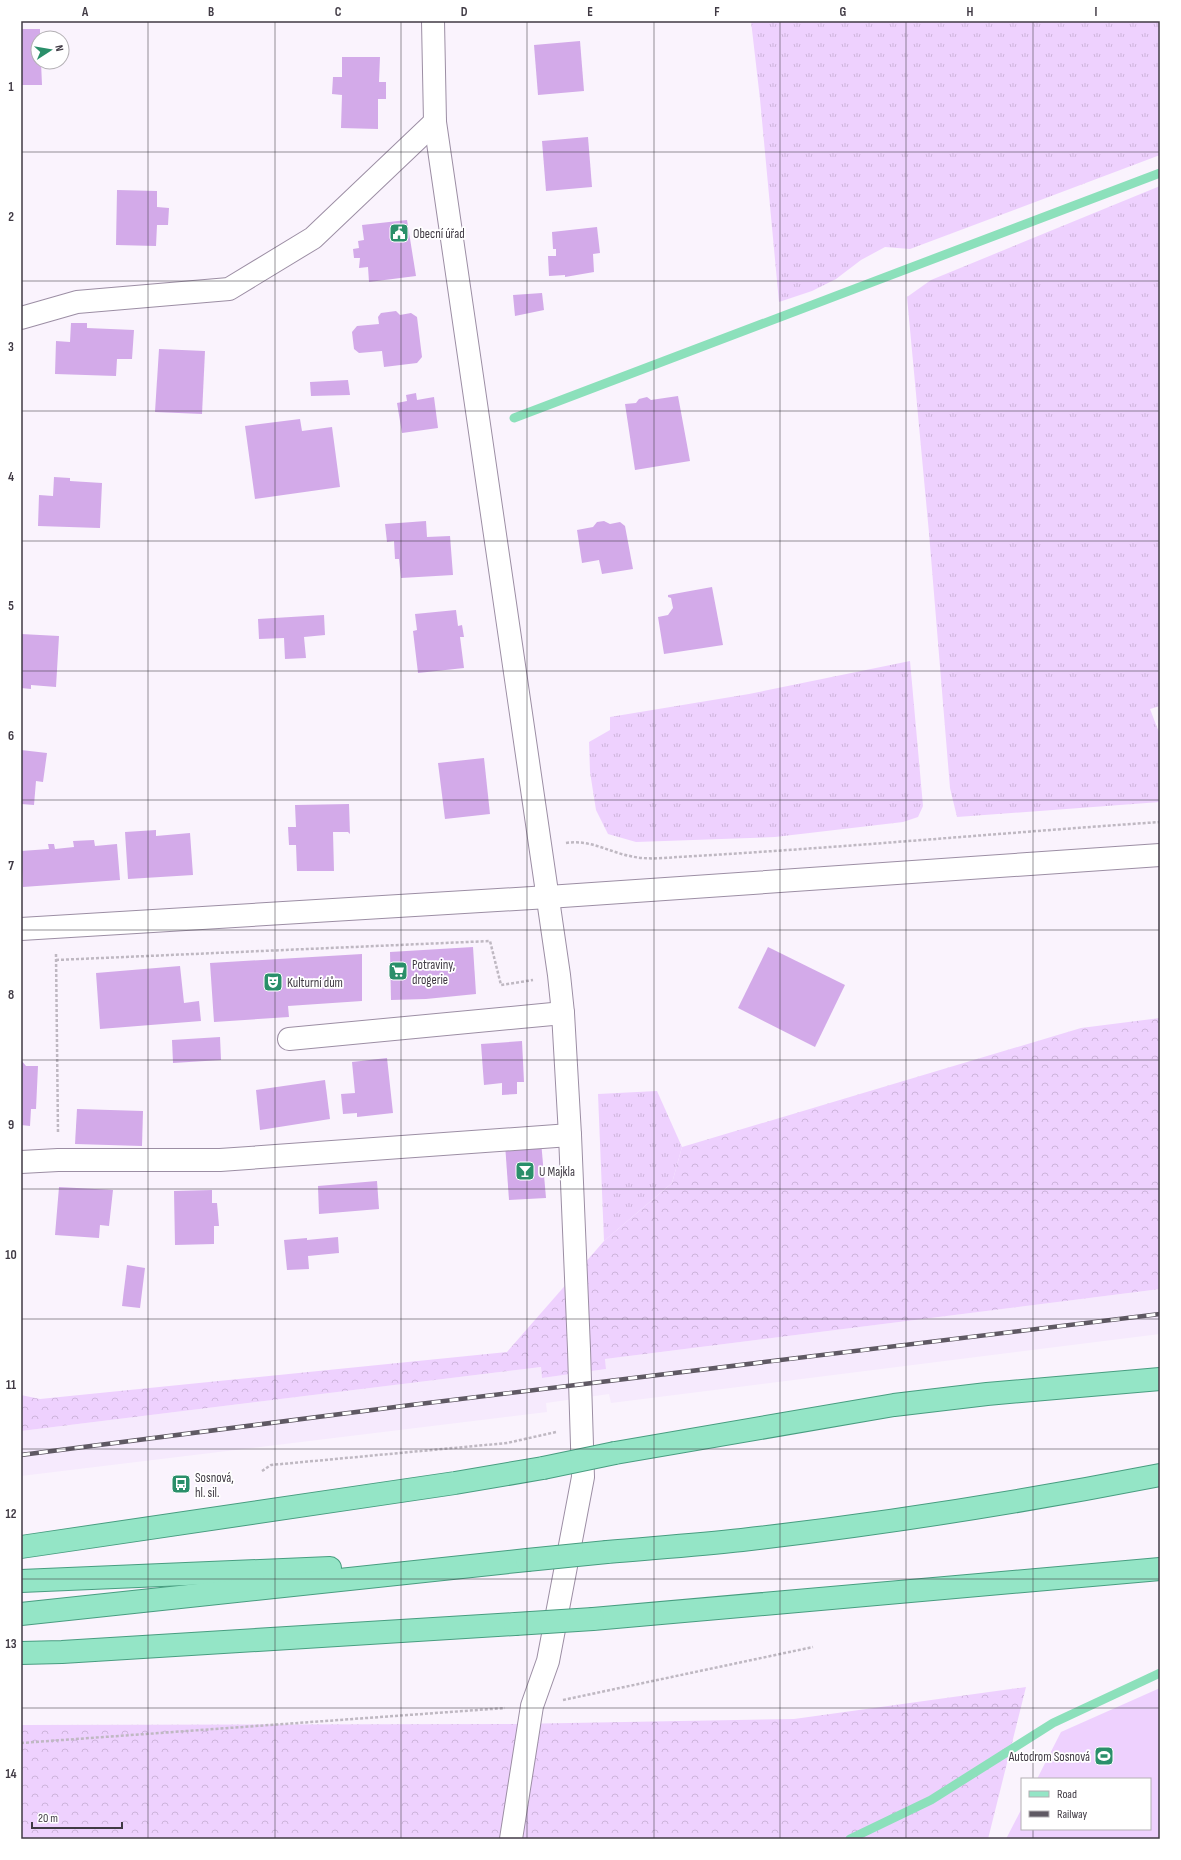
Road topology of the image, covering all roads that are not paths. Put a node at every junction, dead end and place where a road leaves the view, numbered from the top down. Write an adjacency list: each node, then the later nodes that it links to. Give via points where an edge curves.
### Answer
1 (433, 21): 2 (street)
2 (435, 122): 3 (street, via 313,238 229,289 77,302); 5 (street)
3 (21, 318)
4 (1160, 855): 5 (street)
5 (548, 897): 6 (street); 7 (street)
6 (21, 929)
7 (563, 1013): 8 (street); 9 (street)
8 (289, 1039)
9 (570, 1135): 10 (street, via 220,1160); 19 (street, via 583,1477 548,1661 532,1706)
10 (21, 1162)
11 (1160, 1379): 13 (main road, bridge, via 894,1405 447,1484)
12 (1158, 1475): 14 (main road, bridge, via 1015,1502 867,1524 741,1540)
13 (21, 1547)
14 (528, 1560): 16 (main road); 17 (main road)
15 (1160, 1569): 18 (main road, bridge, via 515,1624)
16 (21, 1581)
17 (21, 1614)
18 (21, 1653)
19 (511, 1839)

